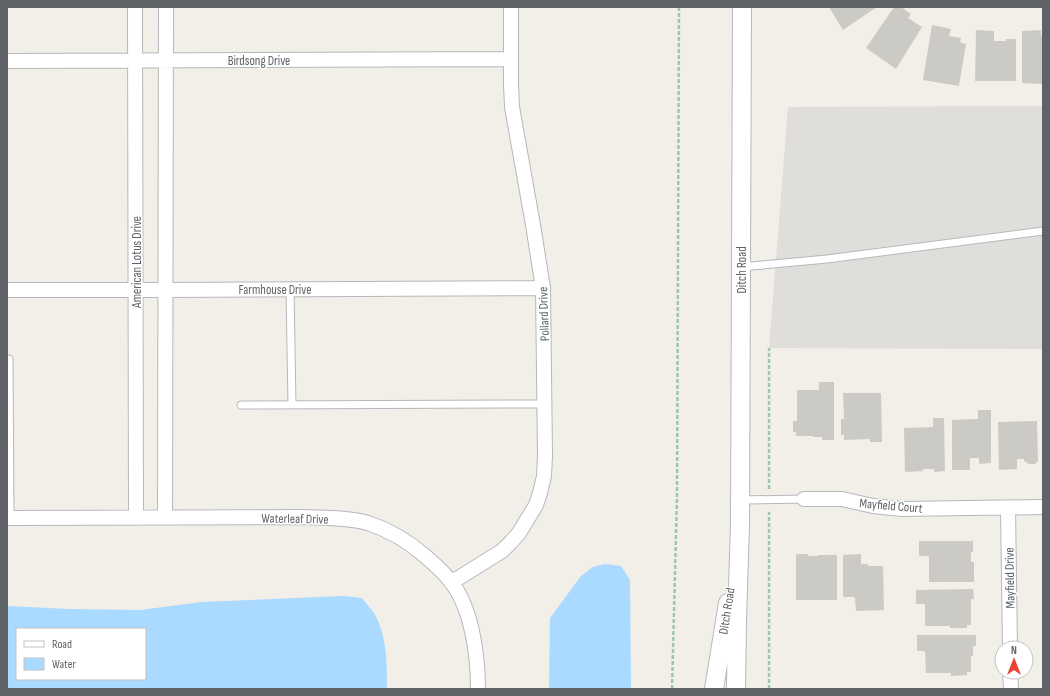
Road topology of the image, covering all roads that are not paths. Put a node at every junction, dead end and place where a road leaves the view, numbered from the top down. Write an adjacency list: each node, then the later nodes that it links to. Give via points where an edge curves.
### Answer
1 (135, 7): 7 (street, American Lotus Drive)
2 (166, 7): 8 (street)
3 (511, 7): 5 (street, Pollard Drive)
4 (742, 7): 10 (street, Ditch Road)
5 (511, 59): 8 (street, Birdsong Drive); 11 (street, Pollard Drive, via 512,107)
6 (7, 61): 7 (street, Birdsong Drive)
7 (135, 61): 8 (street, Birdsong Drive); 14 (street, American Lotus Drive)
8 (165, 61): 15 (street)
9 (1043, 231): 10 (lane, via 826,259)
10 (741, 267): 22 (street, Ditch Road)
11 (543, 288): 12 (street, Farmhouse Drive); 18 (street, Pollard Drive)
12 (290, 289): 15 (street, Farmhouse Drive); 20 (lane)
13 (7, 290): 14 (street, Farmhouse Drive)
14 (136, 290): 15 (street, Farmhouse Drive); 26 (street, American Lotus Drive)
15 (165, 290): 27 (street)
16 (9, 359): 17 (lane)
17 (8, 403): 25 (lane)
18 (544, 404): 20 (lane); 29 (street, Pollard Drive, via 544,476 536,505 507,546)
19 (241, 405): 20 (lane)
20 (292, 405)
21 (804, 499): 22 (lane, Mayfield Court); 24 (street, Mayfield Court, via 842,499 873,506 902,508)
22 (740, 500): 28 (street, Ditch Road)
23 (1043, 507): 24 (street, Mayfield Court)
24 (1008, 508): 30 (street, Mayfield Drive)
25 (8, 518): 26 (street, Waterleaf Drive)
26 (136, 518): 27 (street, Waterleaf Drive)
27 (165, 518): 29 (street, Waterleaf Drive, via 301,517 367,523 393,532 418,549)
28 (739, 533): 32 (street, Ditch Road); 33 (street, Ditch Road)
29 (452, 582): 31 (street, Waterleaf Drive, via 462,602 474,640)
30 (1010, 640)
31 (478, 689)
32 (714, 689)
33 (736, 689)

